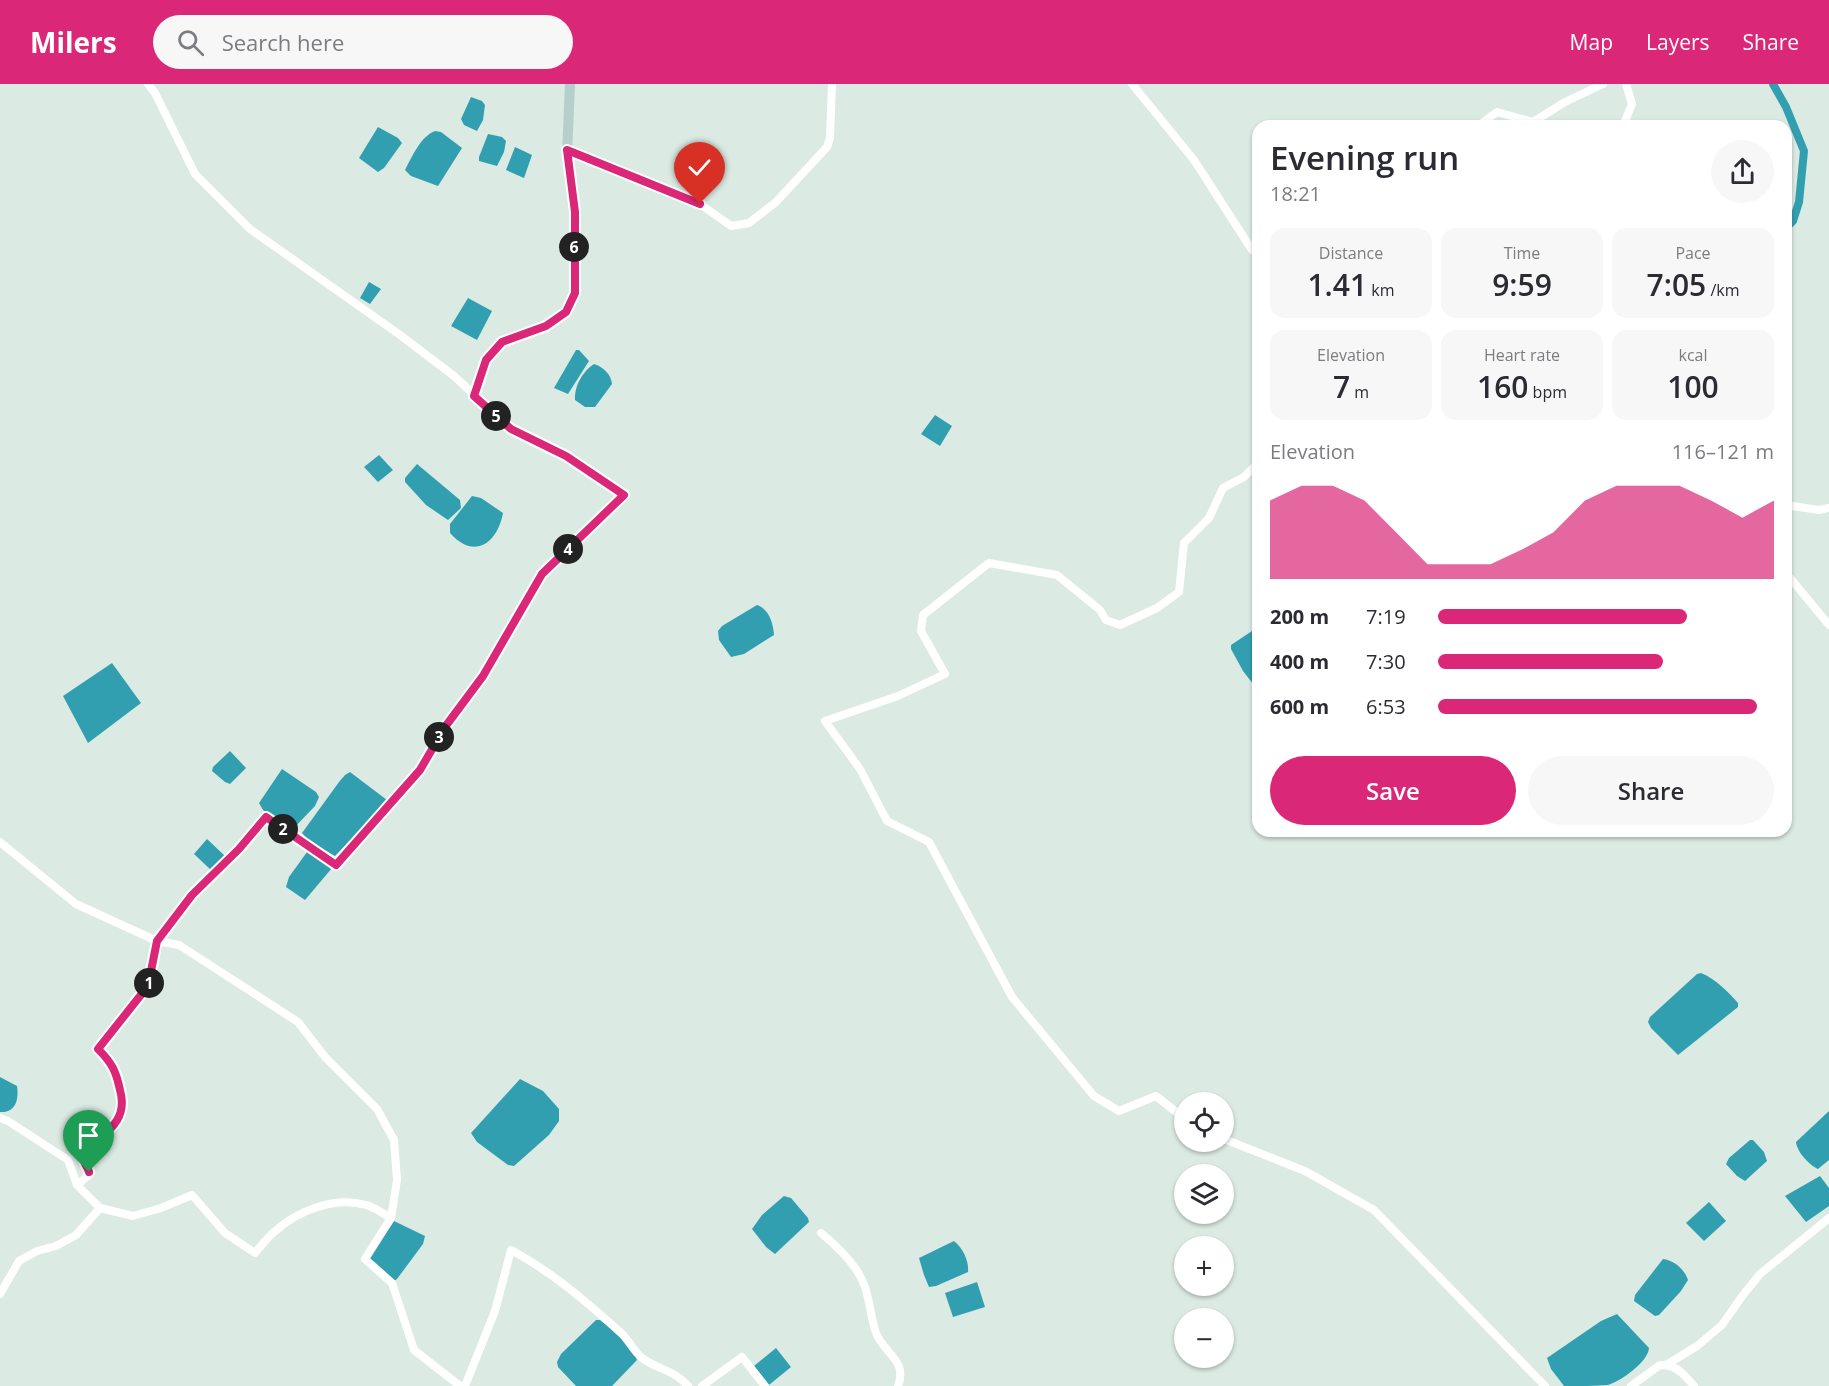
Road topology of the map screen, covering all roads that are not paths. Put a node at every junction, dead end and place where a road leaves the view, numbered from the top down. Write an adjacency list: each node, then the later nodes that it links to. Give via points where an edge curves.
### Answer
1 (148, 84): 13 (street, via 195,174 250,229 400,335)
2 (570, 84): 11 (street)
3 (832, 84): 11 (street, via 827,147 776,202 743,225 731,226 700,204)
4 (1132, 84): 12 (street, via 1194,160)
5 (1603, 84): 9 (street)
6 (1626, 84): 10 (street, via 1632,104)
7 (1486, 120): 8 (street, via 1497,112)
8 (1526, 120)
9 (1536, 120)
10 (1625, 120)
11 (567, 150): 13 (street, via 575,212 575,293 566,312 546,326 502,342 486,360)
12 (1252, 250)
13 (474, 396): 20 (street, via 511,429 566,456 624,495 542,574 483,676 445,727 420,770 336,865 266,817 192,895)
14 (1252, 469): 21 (street, via 1223,488 1209,518 1184,543 1179,592 1157,608 1120,625 1106,620 1100,610 1057,575 989,563 923,615 921,631 945,674 898,696 825,721 860,769 887,821 929,842 1012,998 1095,1096 1119,1111 1156,1096)
15 (1792, 506): 16 (street)
16 (1829, 508)
17 (1792, 580): 18 (street)
18 (1829, 625)
19 (0, 842): 20 (street, via 76,904)
20 (157, 941): 24 (street, via 148,986 98,1049 111,1063 123,1105 112,1126 86,1153 84,1161 89,1175); 26 (street, via 179,945 298,1022 325,1057 377,1109 394,1140 398,1180)
21 (1174, 1110)
22 (0, 1118): 24 (street, via 68,1160)
23 (1234, 1142): 37 (street, via 1305,1171 1374,1210)
24 (77, 1185): 25 (street)
25 (100, 1208): 26 (street, via 133,1216 192,1195 225,1233 255,1253 292,1218 331,1203 367,1205); 29 (street, via 76,1234 19,1261)
26 (391, 1218): 31 (street, via 365,1259 392,1283 414,1350)
27 (1829, 1218): 30 (street, via 1760,1274 1722,1325)
28 (821, 1233): 36 (street, via 843,1254 865,1286 876,1334 900,1366)
29 (0, 1294)
30 (1666, 1365): 38 (street, via 1660,1365); 39 (street, via 1681,1370)
31 (460, 1386)
32 (465, 1386): 33 (street, via 495,1311 511,1250 538,1264 566,1286 624,1335 641,1357 679,1376)
33 (688, 1386)
34 (702, 1386): 35 (street, via 742,1357)
35 (765, 1386)
36 (898, 1386)
37 (1545, 1386)
38 (1631, 1386)
39 (1695, 1386)

